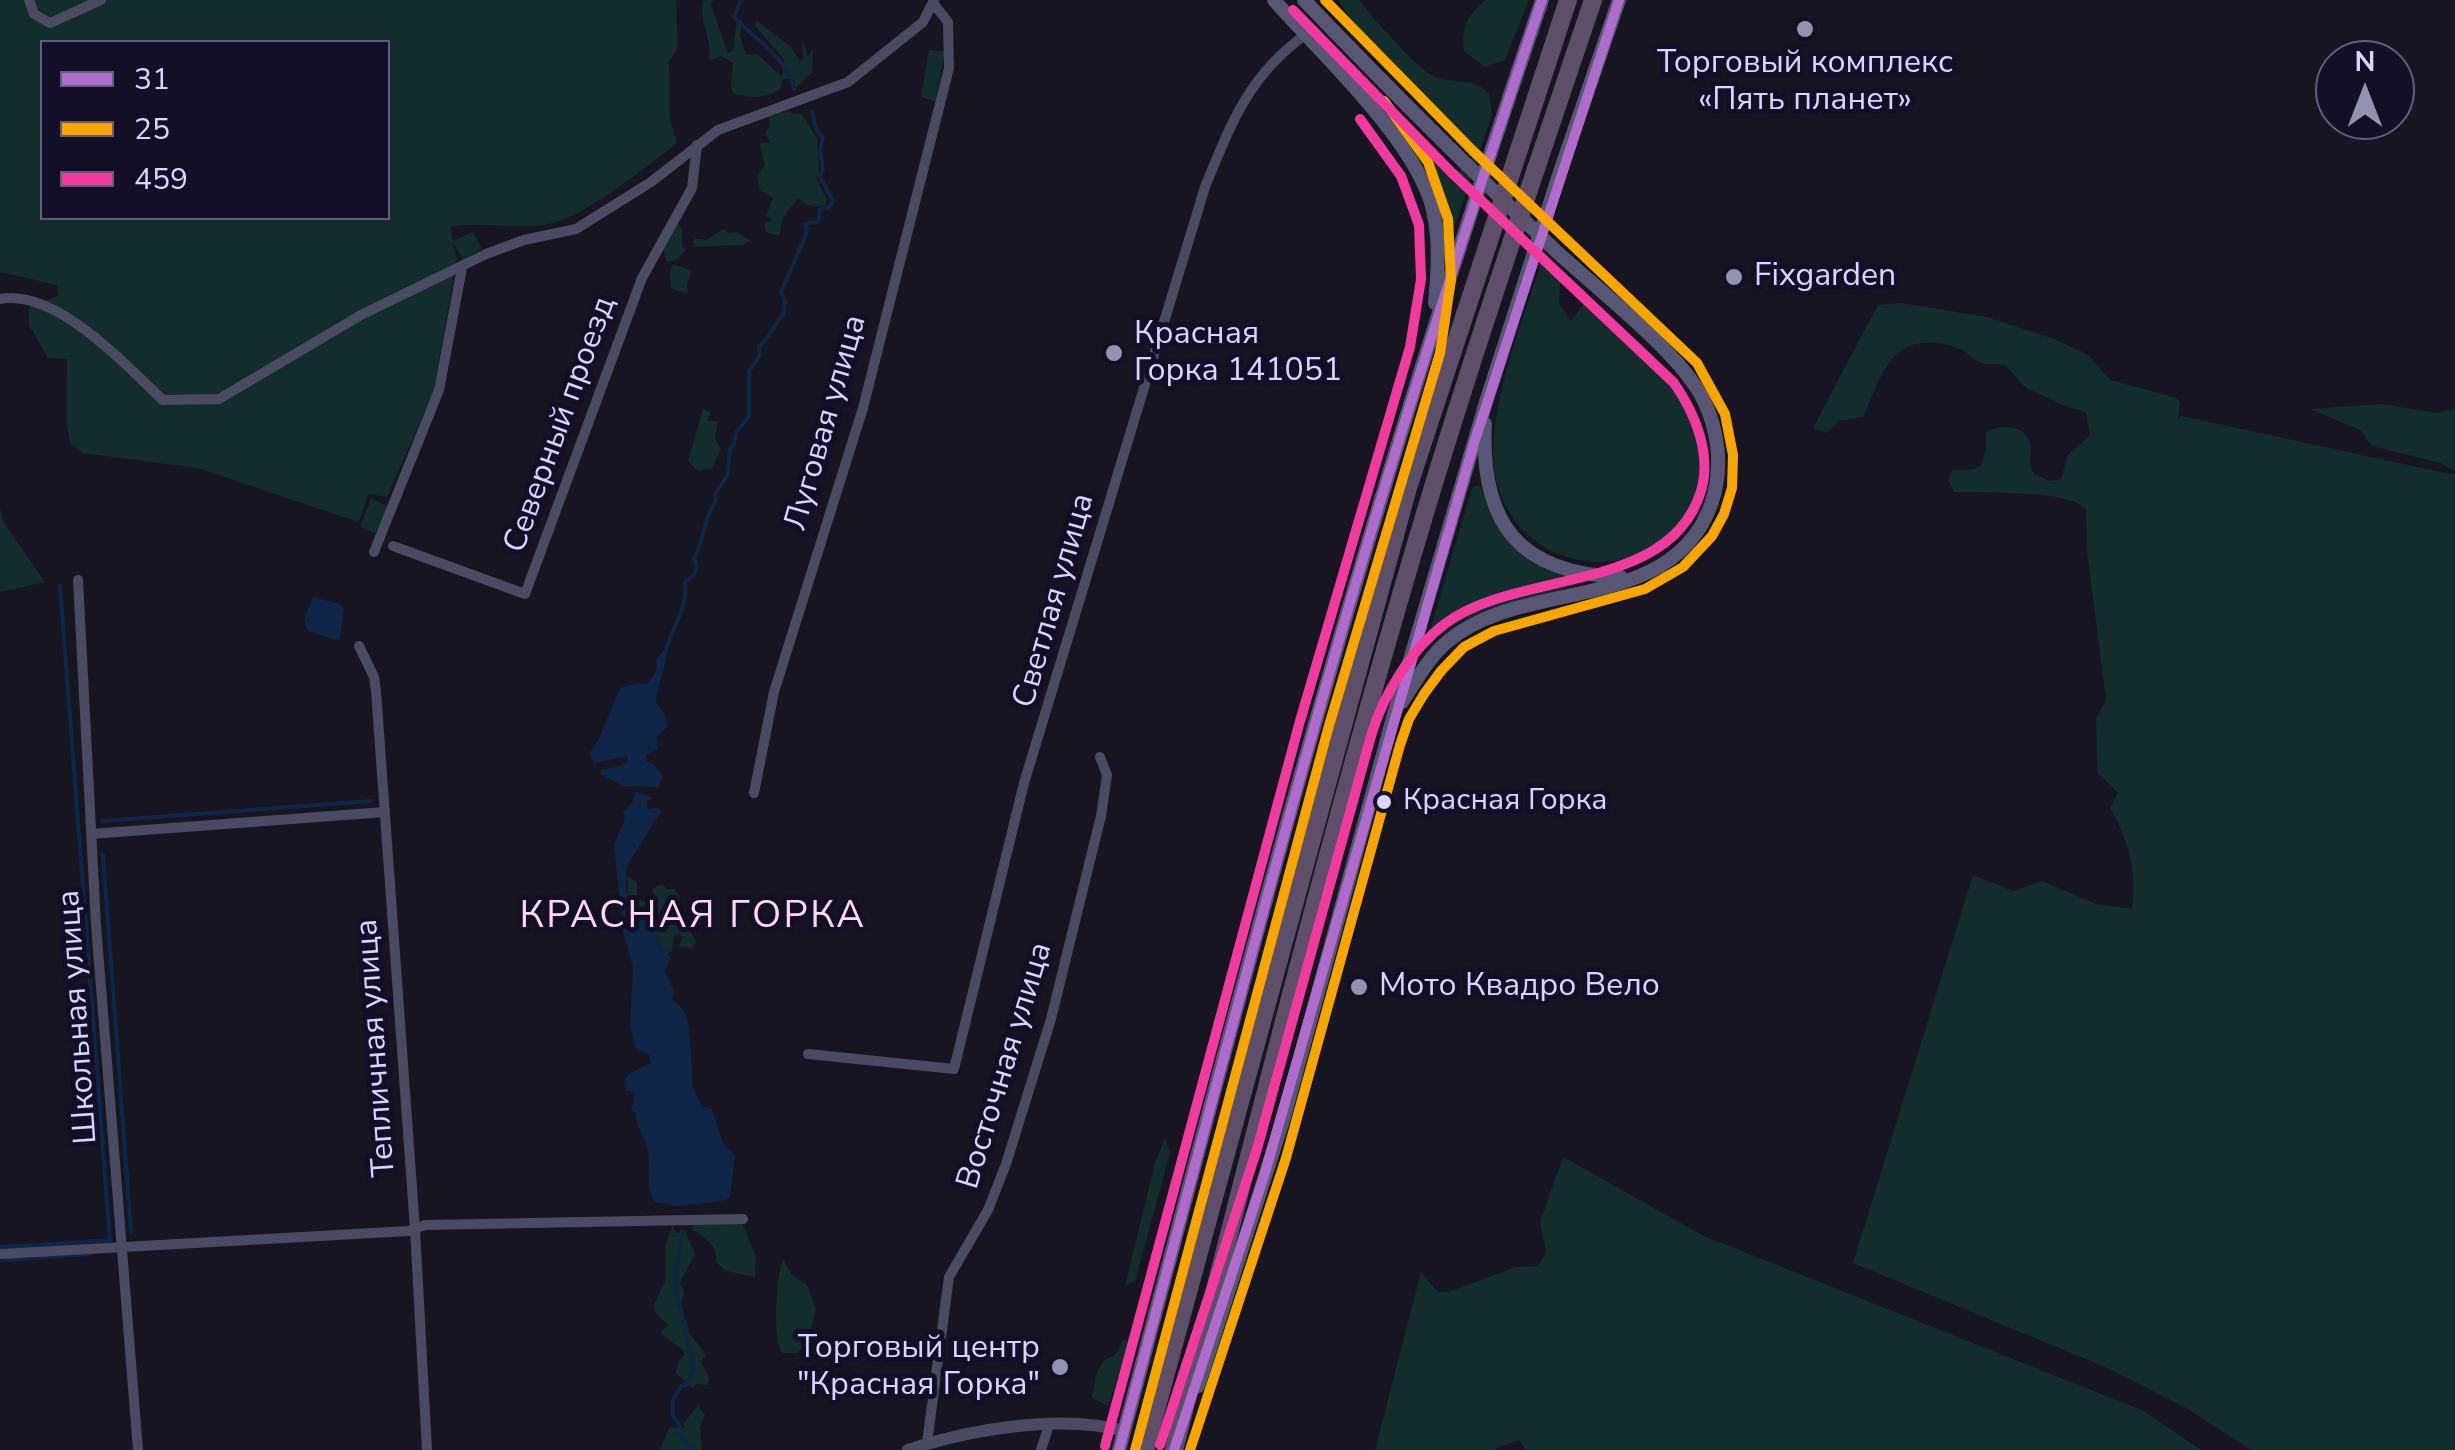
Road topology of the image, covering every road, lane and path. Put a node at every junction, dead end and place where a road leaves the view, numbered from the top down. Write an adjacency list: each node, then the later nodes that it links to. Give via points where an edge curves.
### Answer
1 (29, 0): 2 (street, via 34,14 50,23)
2 (101, 0)
3 (1274, 0): 11 (main road)
4 (1304, 0): 12 (main road)
5 (1321, 0): 12 (main road)
6 (1542, 0): 16 (main road)
7 (1568, 0): 42 (highway, via 1408,488)
8 (1593, 0): 43 (highway, via 1426,512)
9 (1620, 0): 17 (main road)
10 (933, 2): 13 (street, via 923,22 848,82 714,132); 25 (street, Луговая улица, via 948,22 949,68 863,408 774,692)
11 (1305, 35): 16 (main road, via 1420,174 1432,206 1438,270); 28 (street, Светлая улица, via 1257,78 1205,187 1024,784 954,1069)
12 (1342, 39): 20 (main road, via 1686,374 1703,398 1714,425 1719,486 1690,541)
13 (698, 145): 14 (street, via 576,229 524,240); 18 (street, Северный проезд, via 692,188 642,278 524,594)
14 (462, 268): 15 (street, via 361,316 220,399 163,400 41,302); 19 (street, via 438,390)
15 (0, 300)
16 (1425, 350): 34 (main road, via 1314,725)
17 (1486, 402): 20 (main road, via 1486,484 1510,533 1555,566); 23 (main road)
18 (393, 546)
19 (374, 552)
20 (1632, 578): 23 (main road, via 1471,626 1435,653)
21 (78, 580): 27 (street, Школьная улица)
22 (359, 646): 26 (street, Тепличная улица, via 374,677)
23 (1394, 714): 43 (main road, via 1284,1117)
24 (1100, 757): 35 (street, Восточная улица, via 1107,775 1101,816 1052,1019 988,1210 948,1277)
25 (754, 793)
26 (385, 812): 27 (street); 30 (street, Тепличная улица)
27 (90, 834): 31 (street, Школьная улица)
28 (808, 1054)
29 (742, 1219): 30 (street)
30 (415, 1229): 31 (street); 38 (street, Тепличная улица)
31 (122, 1246): 32 (street); 37 (street, Школьная улица)
32 (0, 1254)
33 (1050, 1425): 34 (street); 36 (street); 40 (street)
34 (1124, 1431): 41 (main road)
35 (927, 1444): 36 (street); 39 (street)
36 (952, 1444)
37 (138, 1450)
38 (427, 1450)
39 (908, 1450)
40 (1041, 1450)
41 (1119, 1450)
42 (1145, 1450)
43 (1174, 1450)

